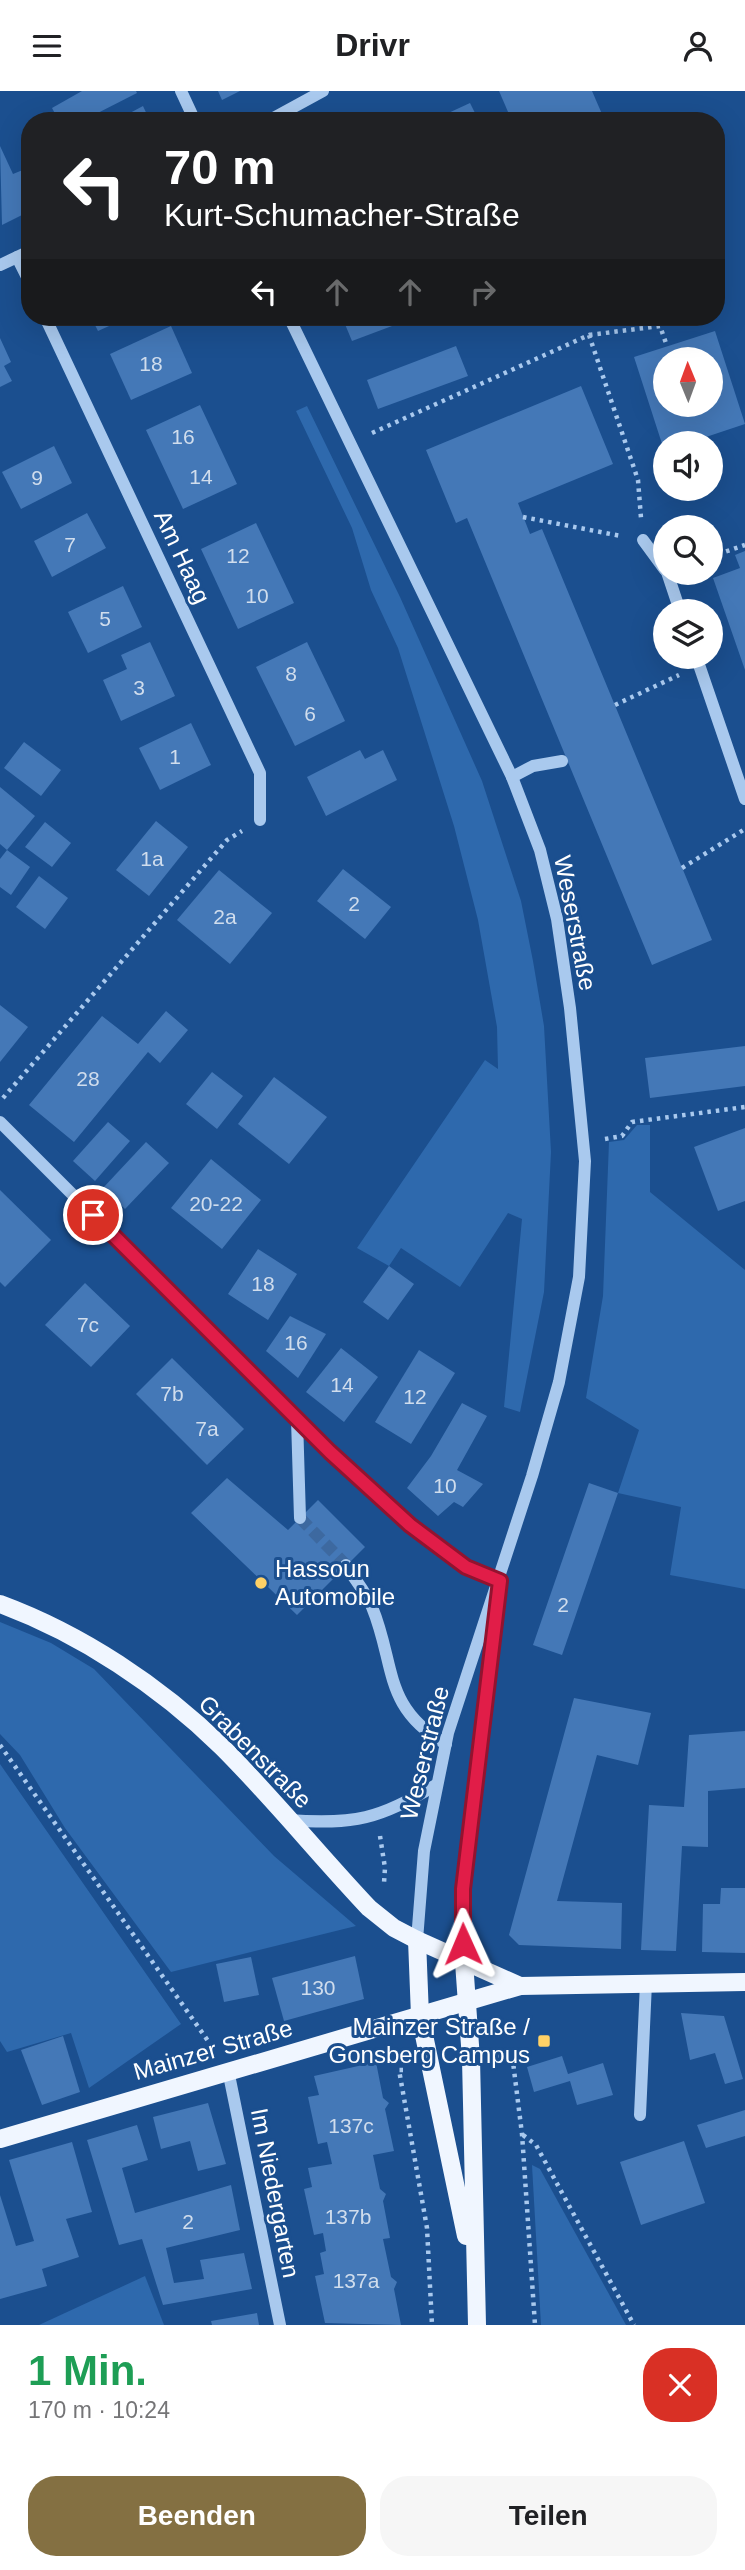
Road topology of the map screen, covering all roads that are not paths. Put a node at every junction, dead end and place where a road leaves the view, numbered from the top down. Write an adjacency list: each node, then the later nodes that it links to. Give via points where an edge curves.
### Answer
1 (181, 91): 3 (street)
2 (323, 91): 4 (street)
3 (191, 112)
4 (284, 112)
5 (21, 256): 6 (street)
6 (18, 257): 7 (street); 8 (street)
7 (21, 264)
8 (0, 265)
9 (50, 326): 17 (street, Am Haag, via 260,772)
10 (294, 326): 15 (street, Weserstraße)
11 (643, 540): 12 (street)
12 (653, 553)
13 (700, 669): 16 (street)
14 (562, 761): 15 (street, via 533,766)
15 (512, 777): 22 (street, Weserstraße, via 540,850 557,919 585,1161 579,1277 559,1382)
16 (745, 799)
17 (260, 820)
18 (0, 1122): 19 (street)
19 (297, 1419): 20 (street); 22 (street, via 438,1549)
20 (300, 1518)
21 (346, 1565): 24 (street, via 372,1607 400,1703 425,1731)
22 (500, 1581): 24 (street, Weserstraße); 28 (street, Weserstraße, via 463,1889)
23 (0, 1604): 26 (main road, Grabenstraße, via 52,1626 127,1670 170,1702 221,1747)
24 (446, 1744): 25 (street, Weserstraße)
25 (436, 1784): 26 (street, via 376,1817 337,1822); 27 (street, Weserstraße, via 421,1870)
26 (288, 1820): 27 (main road, Grabenstraße, via 369,1908)
27 (417, 1940): 28 (main road, Grabenstraße); 33 (main road)
28 (464, 1962): 31 (main road, Mainzer Straße); 32 (main road)
29 (745, 1982): 30 (main road, Mainzer Straße)
30 (646, 1983): 31 (main road, Mainzer Straße); 35 (street)
31 (520, 1986): 32 (main road, Mainzer Straße)
32 (466, 2002): 33 (main road, Mainzer Straße); 37 (main road)
33 (420, 2016): 34 (main road, Mainzer Straße); 37 (main road)
34 (228, 2070): 36 (main road, Mainzer Straße); 38 (street, Im Niedergarten)
35 (640, 2115)
36 (0, 2139)
37 (474, 2270): 39 (main road)
38 (280, 2325)
39 (477, 2325)

